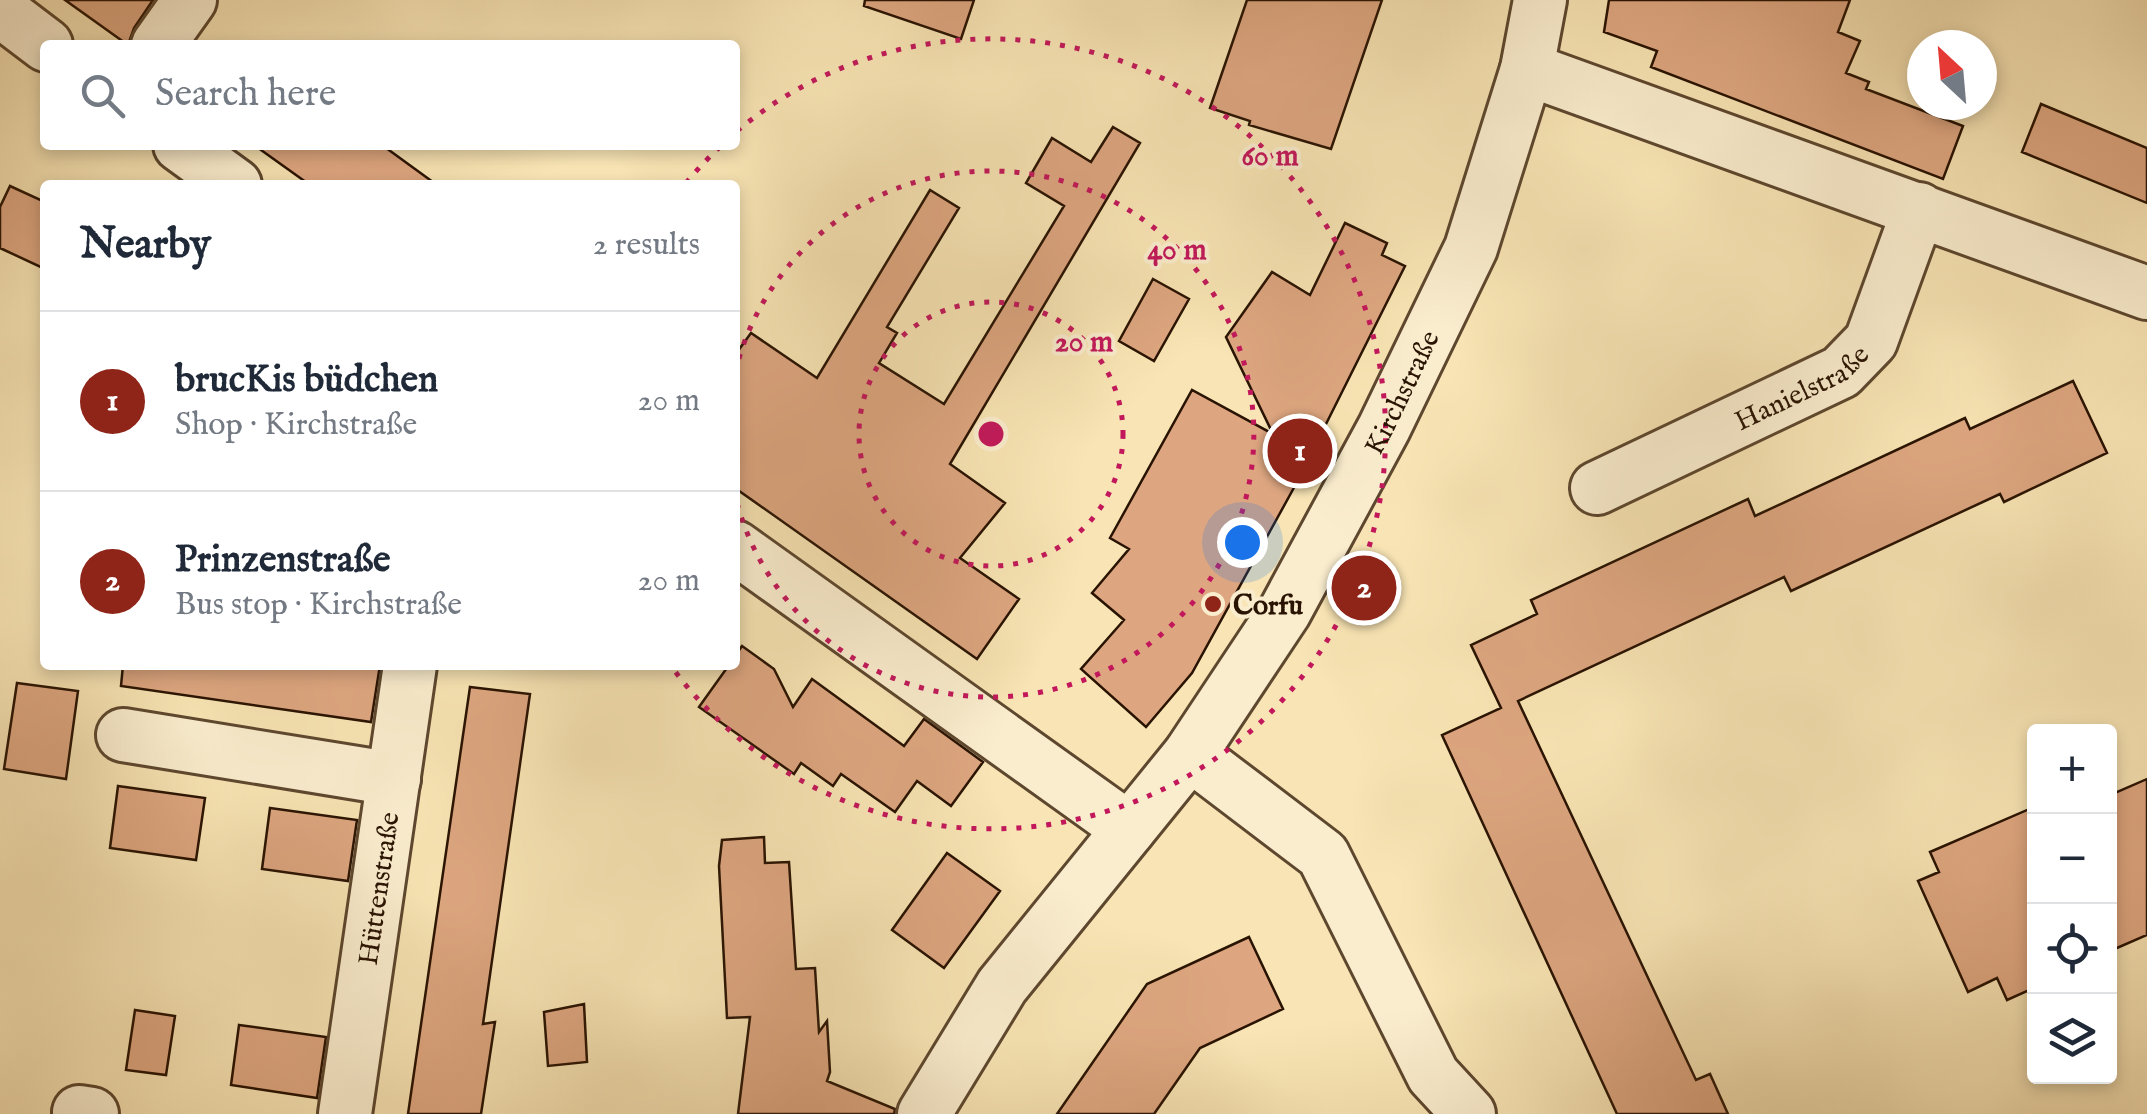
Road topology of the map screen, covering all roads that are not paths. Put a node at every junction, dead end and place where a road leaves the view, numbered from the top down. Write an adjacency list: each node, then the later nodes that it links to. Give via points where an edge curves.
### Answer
1 (190, 0): 5 (street)
2 (1540, 0): 6 (street, Kirchstraße)
3 (0, 10): 4 (street)
4 (40, 40)
5 (162, 40)
6 (1528, 69): 9 (street); 15 (street, Kirchstraße, via 1471,248 1384,428 1286,611)
7 (187, 150): 8 (street)
8 (228, 180)
9 (1919, 209): 10 (street); 11 (street, Hanielstraße, via 1870,341 1841,372)
10 (2147, 293)
11 (1597, 488)
12 (740, 550): 17 (street)
13 (409, 670): 16 (street, Hüttenstraße)
14 (122, 735): 16 (street)
15 (1190, 754): 17 (street, Kirchstraße); 20 (street, via 1323,855 1433,1075)
16 (394, 778): 18 (street, Hüttenstraße)
17 (1129, 829): 19 (street, Kirchstraße, via 1002,986)
18 (344, 1114)
19 (924, 1114)
20 (1469, 1114)

